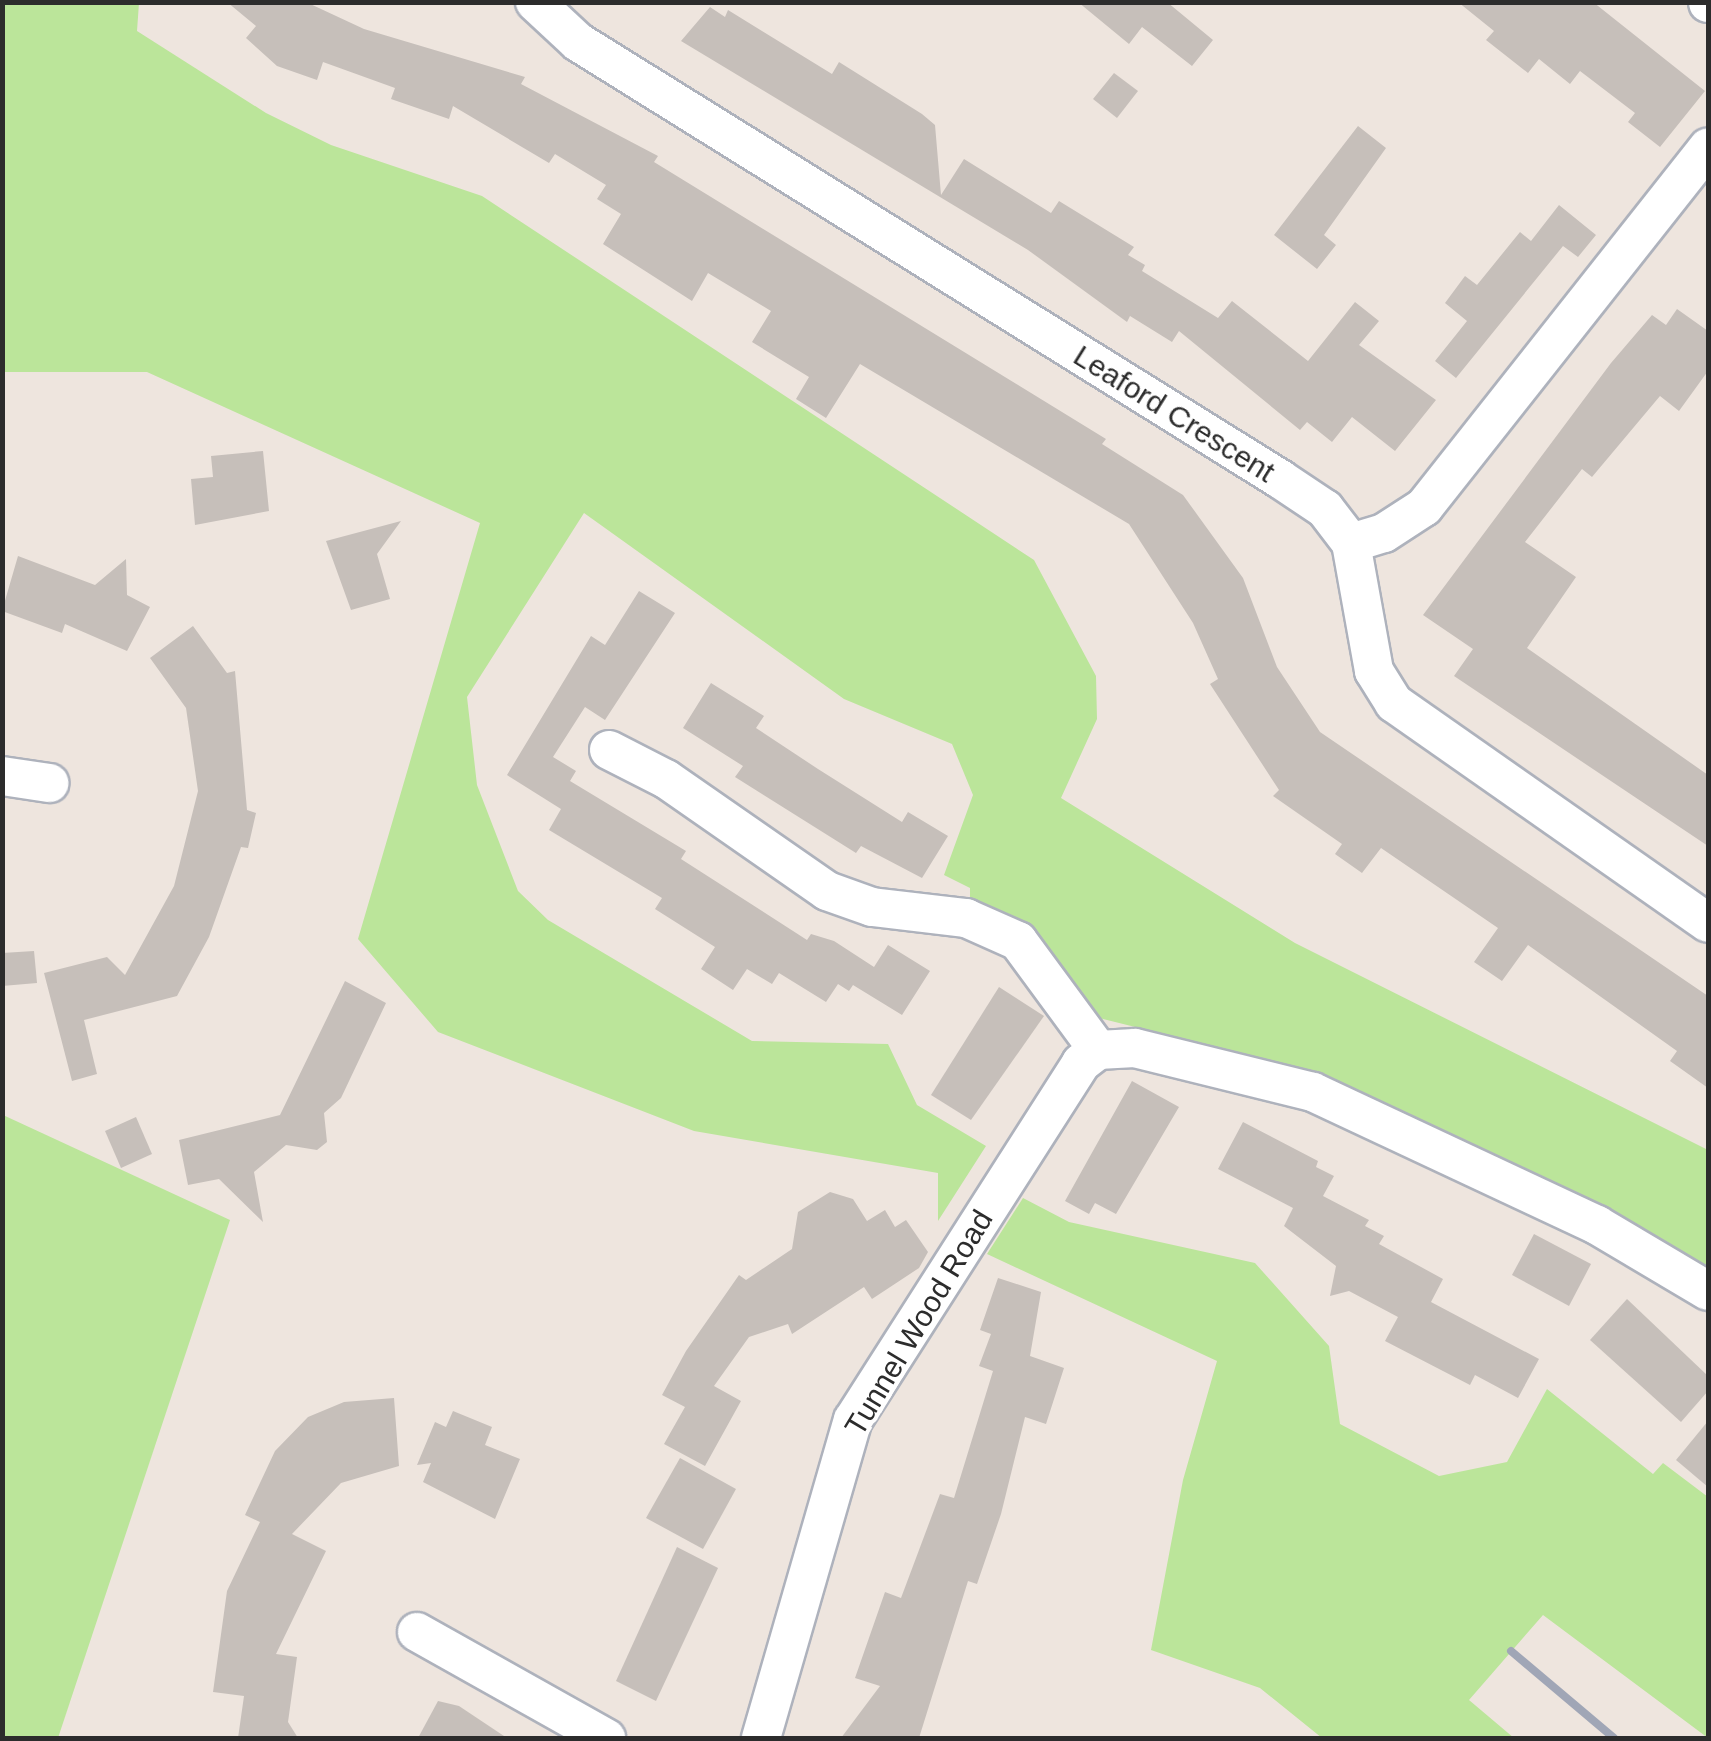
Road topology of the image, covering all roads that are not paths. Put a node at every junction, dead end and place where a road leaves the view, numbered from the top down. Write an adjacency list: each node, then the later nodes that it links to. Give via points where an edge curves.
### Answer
1 (535, 2): 3 (street, Leaford Crescent, via 578,42 1280,479 1325,510)
2 (1708, 148): 3 (street, via 1424,506 1384,533)
3 (1351, 542): 7 (street, via 1374,671 1394,703)
4 (608, 750): 8 (street, via 666,780 826,891 872,907 966,918 1018,941)
5 (2, 776): 6 (street)
6 (48, 783)
7 (1708, 922)
8 (1098, 1050): 9 (street, via 1134,1048 1313,1092 1597,1225); 12 (street, Tunnel Wood Road, via 1081,1063 853,1420)
9 (1708, 1292)
10 (418, 1632): 11 (street)
11 (606, 1738)
12 (760, 1738)

